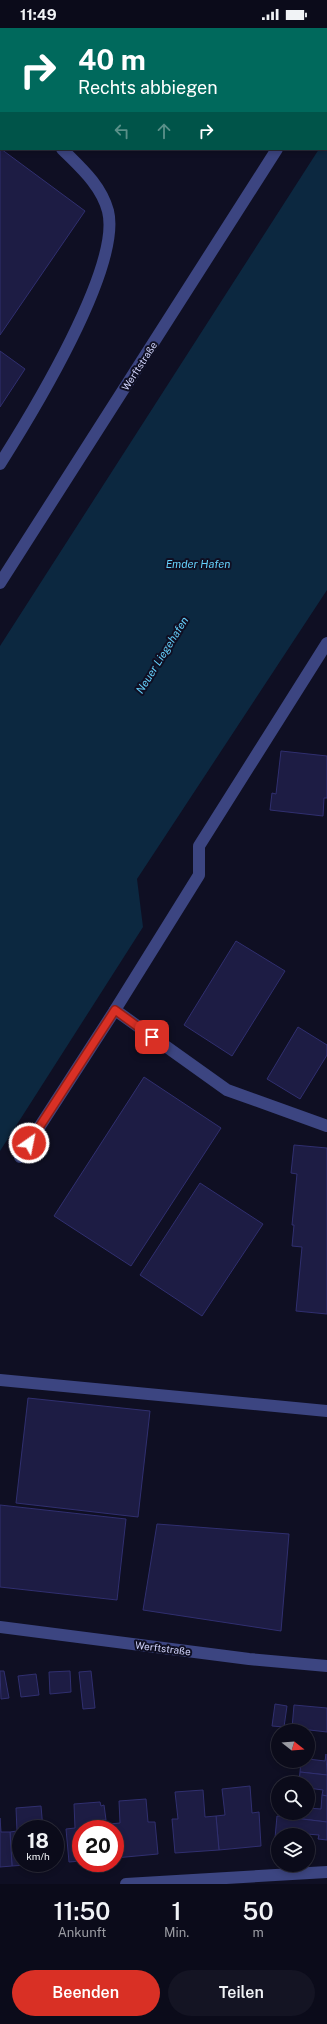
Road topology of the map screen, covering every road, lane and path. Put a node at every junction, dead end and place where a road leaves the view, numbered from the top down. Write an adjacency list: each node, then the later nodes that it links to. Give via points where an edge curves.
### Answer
1 (63, 150): 3 (street, via 93,180 103,197 108,214 108,238 103,262 86,308 34,410)
2 (276, 150): 4 (street, Werftstraße)
3 (0, 464)
4 (0, 583)
5 (327, 643): 6 (street, via 199,846 199,875)
6 (115, 1010): 7 (street, via 227,1090); 8 (street)
7 (327, 1126)
8 (20, 1157)
9 (0, 1380): 10 (street)
10 (327, 1411)
11 (0, 1627): 12 (street, Werftstraße, via 248,1659)
12 (327, 1666)
13 (327, 1872): 14 (street)
14 (126, 1884)

